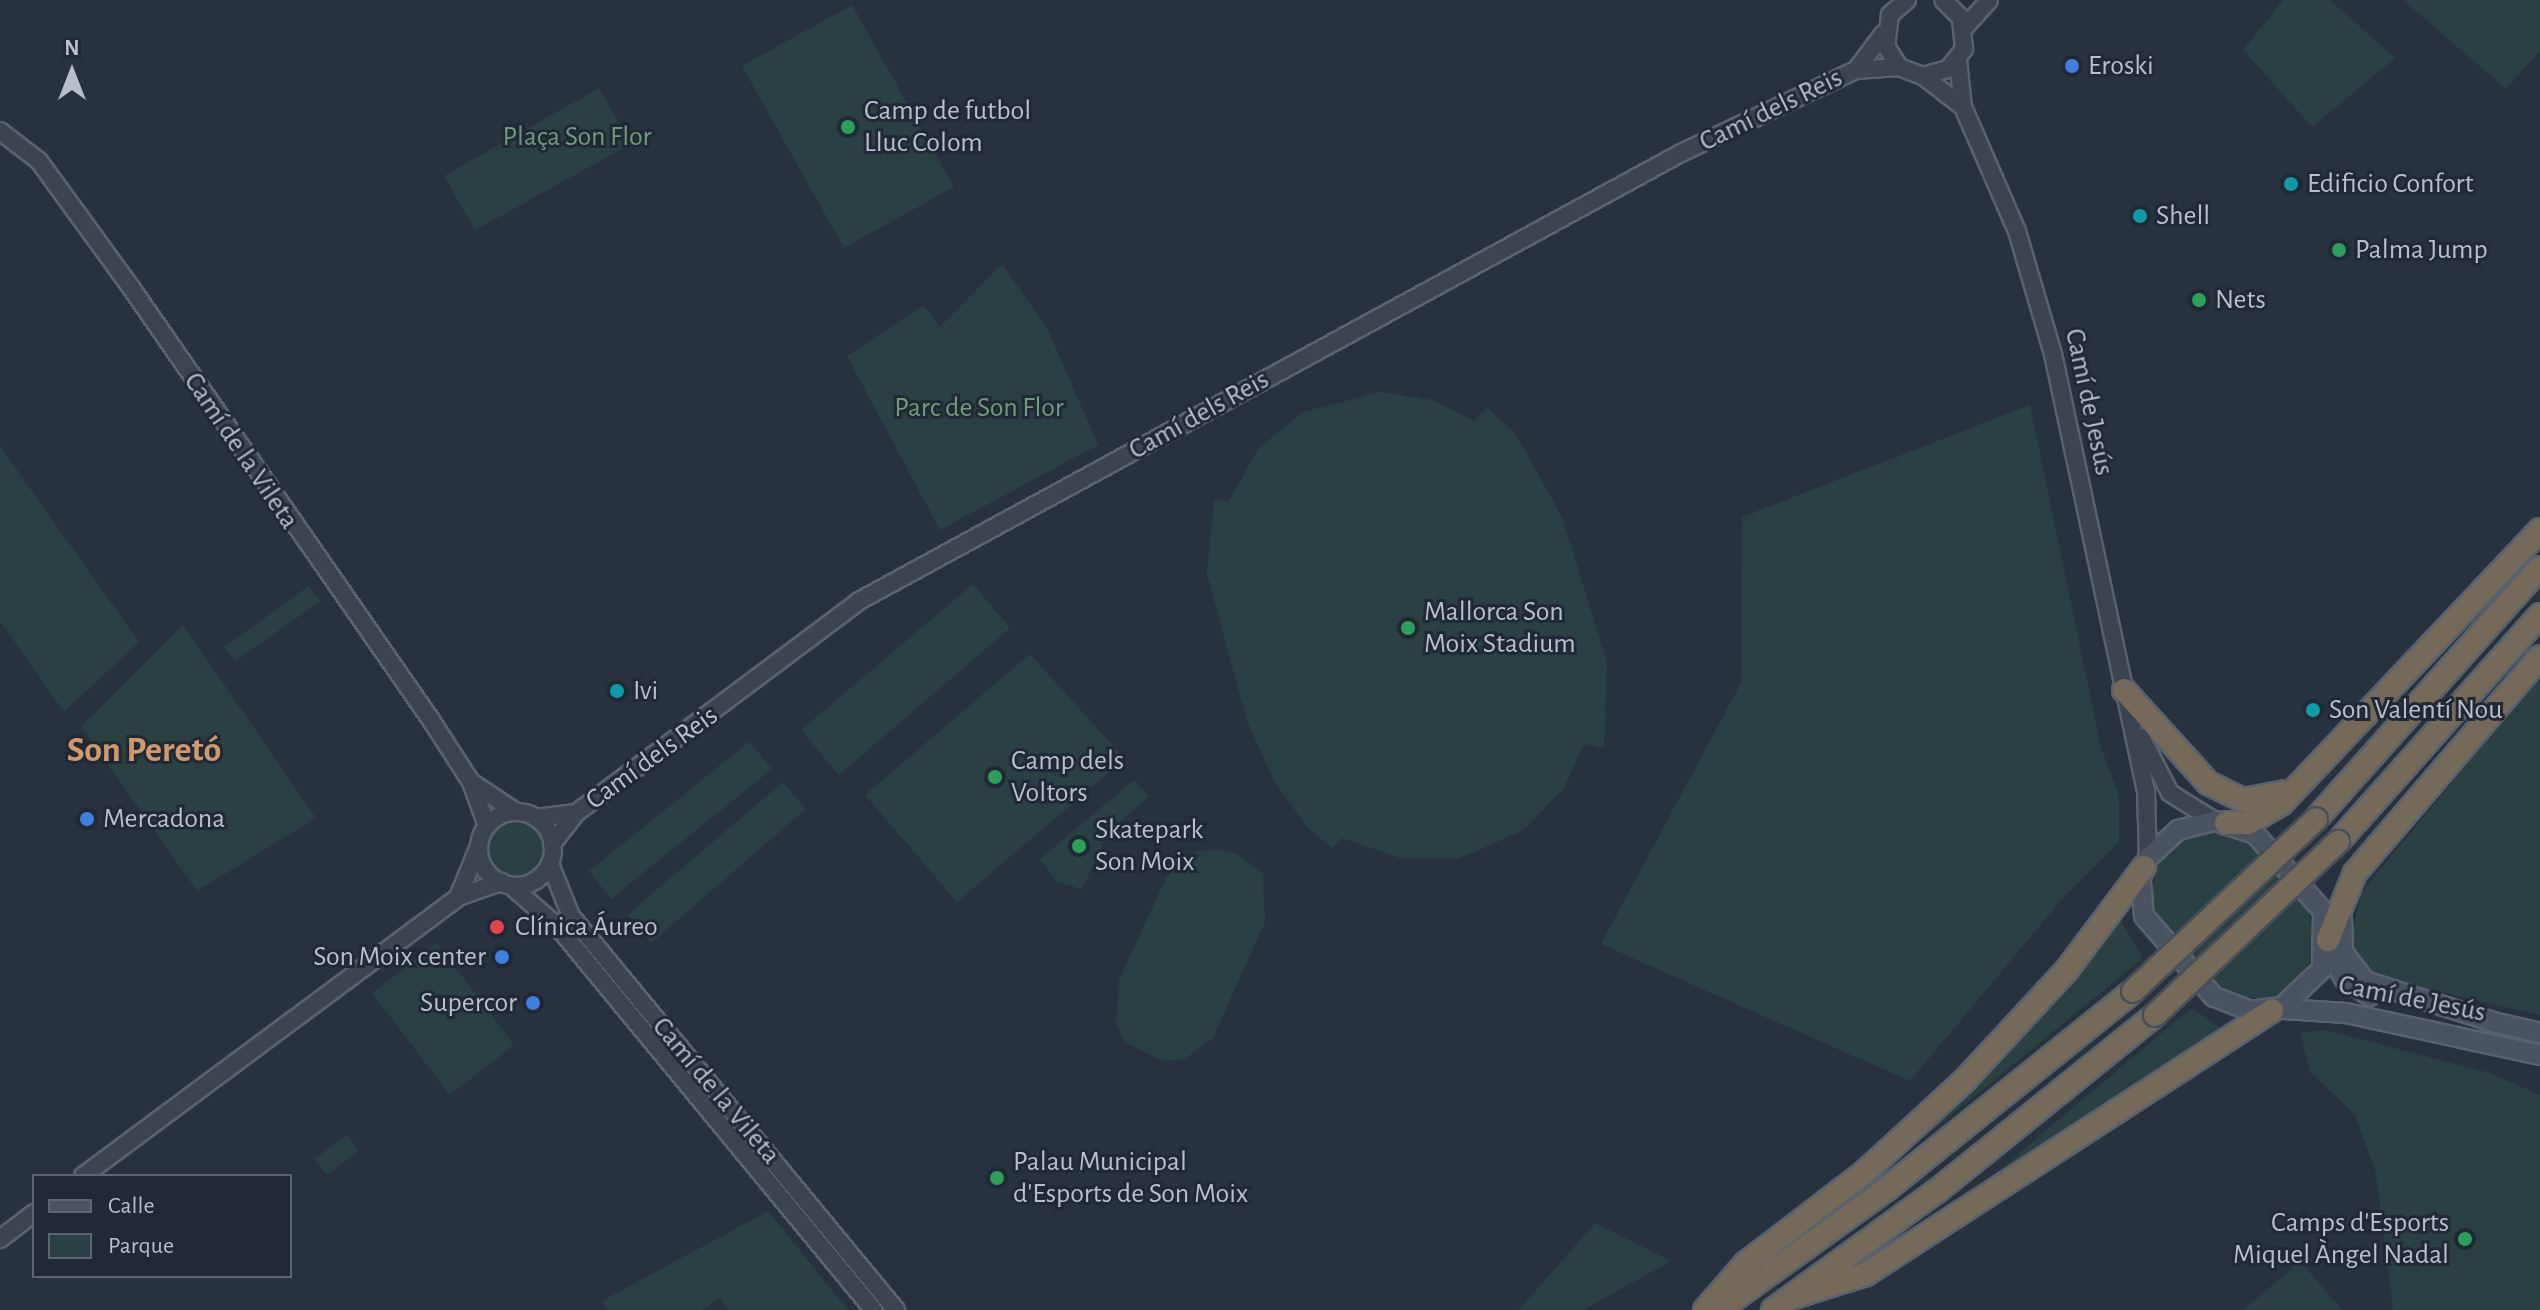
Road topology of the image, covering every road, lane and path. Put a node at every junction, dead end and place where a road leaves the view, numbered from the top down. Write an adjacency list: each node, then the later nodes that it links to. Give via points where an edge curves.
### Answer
1 (1988, 0): 3 (street); 4 (street)
2 (1899, 2): 5 (street)
3 (1949, 5): 4 (street)
4 (1965, 27): 6 (street)
5 (1884, 33): 7 (street); 8 (street)
6 (1958, 60): 9 (street); 10 (street)
7 (1899, 67): 8 (street); 9 (street)
8 (1856, 70): 22 (street, Camí dels Reis, via 1681,153 859,601)
9 (1923, 76): 10 (street)
10 (1963, 107): 16 (street, Camí de Jesús, via 2017,231 2053,354)
11 (0, 131): 19 (street, Camí de la Vileta, via 39,161 132,289)
12 (2540, 530): 18 (highway)
13 (2540, 568): 44 (highway, bridge, via 2316,819 2133,991 1888,1188)
14 (2540, 615): 40 (highway, bridge, via 2338,842 2155,1015)
15 (2540, 657): 20 (highway)
16 (2124, 690): 17 (street, Camí de Jesús); 18 (highway, via 2179,758 2228,795 2259,801)
17 (2131, 718): 24 (street, Camí de Jesús, via 2167,791); 28 (street, Camí de Jesús, via 2149,807)
18 (2304, 781): 24 (highway, via 2265,815)
19 (471, 782): 21 (street, Camí de la Vileta); 25 (street, Camí de la Vileta)
20 (2431, 788): 32 (highway, via 2350,879); 34 (main road, via 2351,895 2341,947 2371,985)
21 (516, 812): 23 (street); 25 (street)
22 (576, 813): 23 (street, Camí dels Reis); 26 (street, Camí dels Reis)
23 (536, 818): 26 (street)
24 (2220, 822): 28 (main road, via 2178,830); 32 (main road, via 2255,834 2312,892)
25 (487, 826): 27 (street)
26 (552, 844): 29 (street)
27 (479, 846): 30 (street, via 484,868); 31 (street)
28 (2146, 862): 33 (main road, via 2142,905 2154,935 2214,997); 43 (highway, via 2066,971 1966,1079 1865,1172 1746,1263)
29 (550, 864): 30 (street, via 531,883); 42 (street, Camí de la Vileta, via 571,916)
30 (506, 884): 31 (street); 41 (street, Camí de la Vileta, via 557,926)
31 (458, 897): 37 (street)
32 (2328, 943): 33 (main road, via 2306,991); 34 (main road, Camí de Jesús, via 2335,968 2361,993)
33 (2272, 1010): 36 (main road, Camí de Jesús, via 2346,1013); 40 (highway, via 1866,1274)
34 (2497, 1023): 35 (main road, Camí de Jesús)
35 (2540, 1033)
36 (2540, 1055)
37 (86, 1174)
38 (32, 1215): 39 (street)
39 (0, 1239)
40 (1781, 1304)
41 (873, 1310)
42 (896, 1310)
43 (1705, 1310)
44 (1719, 1310)

